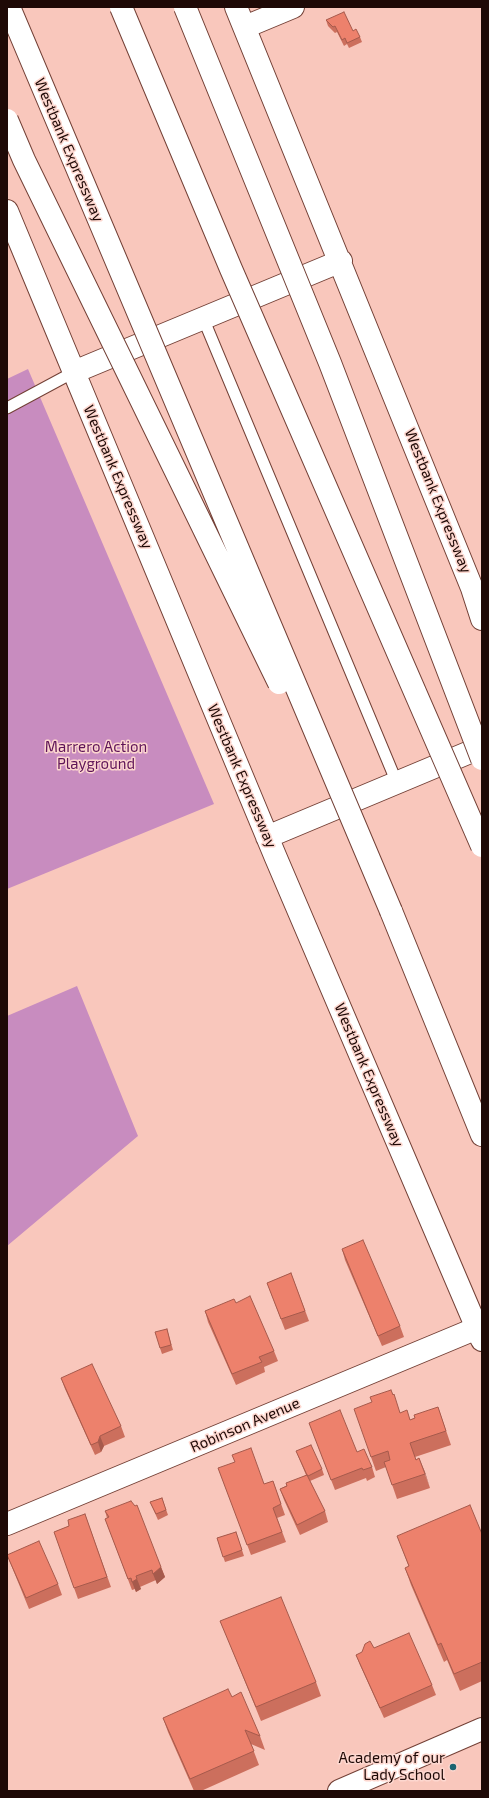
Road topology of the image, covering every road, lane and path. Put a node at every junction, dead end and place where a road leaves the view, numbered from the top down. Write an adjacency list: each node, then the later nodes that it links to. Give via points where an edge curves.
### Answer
1 (9, 7): 19 (main road, Westbank Expressway, bridge)
2 (121, 7): 18 (main road, bridge, via 231,269)
3 (185, 7): 15 (main road, bridge, via 330,363)
4 (236, 7): 6 (main road, Westbank Expressway)
5 (293, 7): 6 (main road)
6 (245, 27): 9 (main road, Westbank Expressway)
7 (7, 120): 19 (main road, bridge, via 24,160)
8 (7, 210): 11 (main road, Westbank Expressway)
9 (340, 261): 10 (main road); 13 (main road, Westbank Expressway)
10 (203, 318): 11 (main road); 16 (lane)
11 (74, 372): 12 (lane); 17 (main road, Westbank Expressway)
12 (7, 408)
13 (482, 616)
14 (482, 747): 16 (main road)
15 (482, 759)
16 (397, 783): 17 (main road)
17 (268, 837): 21 (main road, Westbank Expressway)
18 (482, 846)
19 (391, 911): 20 (main road, Westbank Expressway)
20 (482, 1135)
21 (480, 1331): 22 (main road, Robinson Avenue)
22 (7, 1524)
23 (482, 1729): 24 (main road)
24 (339, 1791)

